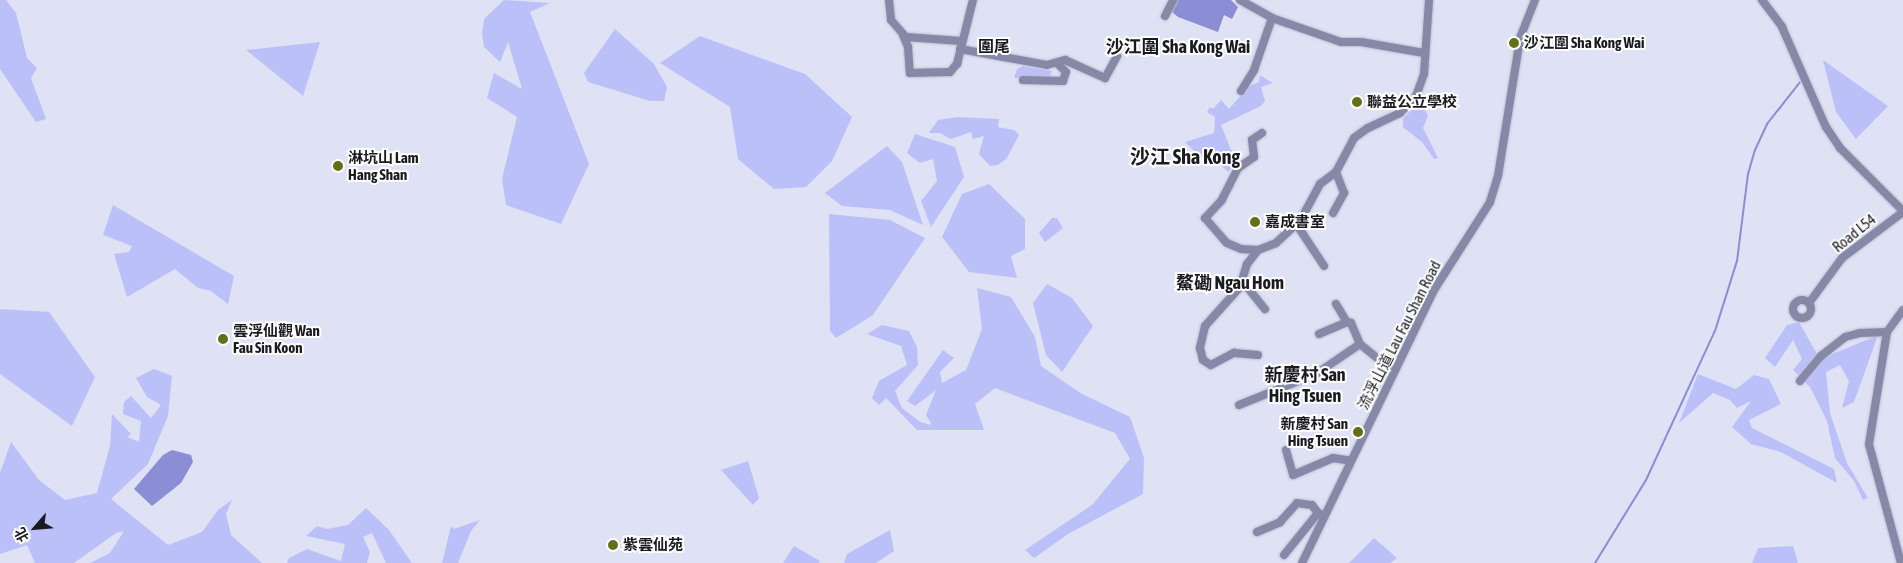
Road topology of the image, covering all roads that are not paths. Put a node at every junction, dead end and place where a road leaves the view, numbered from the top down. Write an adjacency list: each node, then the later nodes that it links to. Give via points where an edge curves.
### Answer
1 (890, 0): 10 (street, via 890,18)
2 (973, 0): 11 (street)
3 (1174, 0): 8 (street)
4 (1240, 0): 9 (street)
5 (1429, 0): 12 (street)
6 (1535, 0): 34 (street, 流浮山道 Lau Fau Shan Road, via 1520,38 1493,194 1476,228 1440,279)
7 (1762, 0): 20 (street, via 1782,26 1826,127 1840,148)
8 (1165, 16)
9 (1272, 18): 12 (street, via 1341,42 1362,42); 16 (street, via 1254,70)
10 (903, 35): 11 (street); 11 (street, via 908,47 910,73 950,72 957,64)
11 (960, 45): 14 (street)
12 (1424, 53): 18 (street, via 1421,87 1408,106 1393,118 1377,123 1354,138)
13 (1117, 56): 14 (street, via 1106,78 1065,60)
14 (1058, 64): 15 (street, via 1066,72 1063,81)
15 (1023, 80)
16 (1240, 91)
17 (1262, 134): 22 (street, via 1252,140 1254,157 1238,168 1222,200 1204,218 1208,226 1232,247)
18 (1336, 172): 19 (street, via 1344,193); 21 (street, via 1320,184)
19 (1333, 212)
20 (1903, 212): 25 (street, Road L54, via 1842,258)
21 (1297, 225): 22 (street, via 1276,243); 23 (street)
22 (1258, 250): 24 (street, via 1248,264)
23 (1324, 266)
24 (1243, 282): 27 (street); 33 (street, via 1205,326 1201,356 1211,365 1234,353)
25 (1808, 303)
26 (1336, 304): 29 (street)
27 (1264, 310)
28 (1903, 310): 30 (street)
29 (1347, 322): 31 (street); 32 (street, via 1351,323)
30 (1887, 332): 35 (street, via 1860,333 1845,338 1821,356); 43 (street, via 1870,449 1886,496)
31 (1320, 334)
32 (1360, 344): 34 (street); 36 (street, via 1316,374)
33 (1258, 356)
34 (1394, 372): 38 (street, 流浮山道 Lau Fau Shan Road)
35 (1800, 381)
36 (1239, 405)
37 (1286, 450): 38 (street, via 1292,478 1333,458)
38 (1351, 460): 39 (street, 流浮山道 Lau Fau Shan Road)
39 (1321, 514): 40 (street, via 1312,505 1297,503 1280,522); 41 (street); 42 (street, 流浮山道 Lau Fau Shan Road)
40 (1256, 532)
41 (1284, 555)
42 (1302, 563)
43 (1901, 563)

